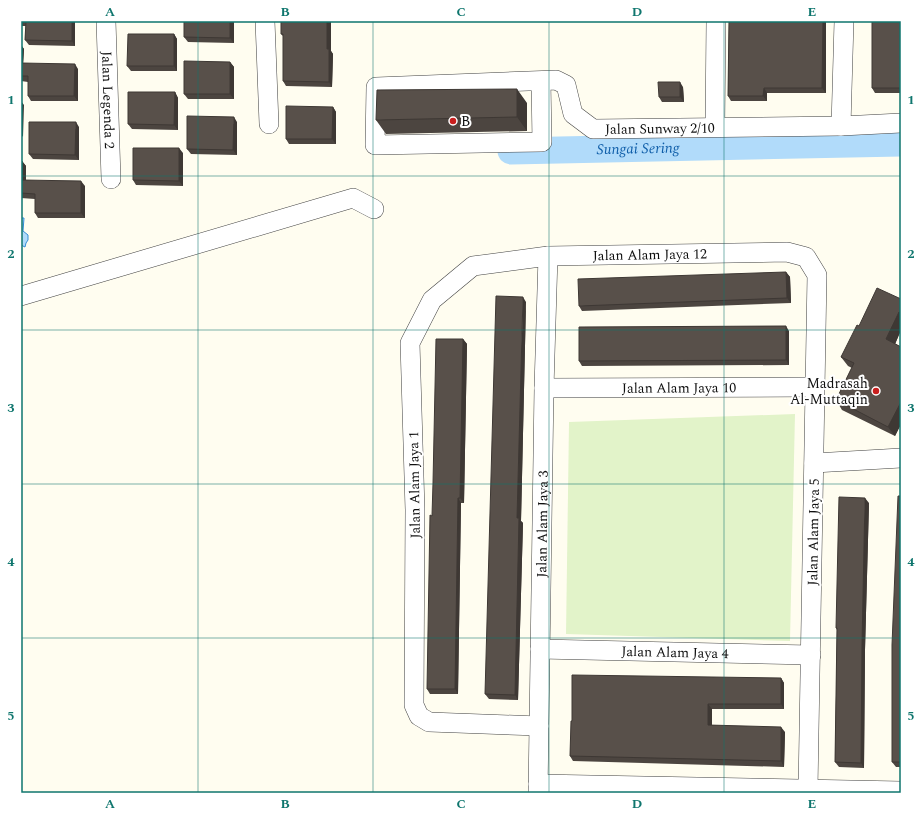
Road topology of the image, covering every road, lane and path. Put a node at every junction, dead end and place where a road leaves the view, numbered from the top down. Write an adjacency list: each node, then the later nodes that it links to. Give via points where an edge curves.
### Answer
1 (106, 21): 10 (street, Jalan Legenda 2)
2 (265, 21): 7 (street)
3 (716, 21): 9 (street)
4 (844, 21): 8 (street)
5 (541, 81): 5 (street, Jalan Sunway 2/10, via 376,87 375,145 542,142); 9 (street, Jalan Sunway 2/10, via 556,80 566,85 573,114 593,129)
6 (901, 123): 8 (street, Jalan Sunway 2/10)
7 (269, 124)
8 (841, 126): 9 (street, Jalan Sunway 2/10)
9 (715, 127)
10 (111, 179)
11 (374, 209): 15 (street, via 353,198 346,199)
12 (548, 256): 13 (street, Jalan Alam Jaya 12); 14 (street, Jalan Alam Jaya 12, via 787,252 806,257); 17 (street, Jalan Alam Jaya 3)
13 (473, 266): 22 (street, Jalan Alam Jaya 1, via 432,300 410,343 415,510 414,704 419,716 429,722)
14 (817, 274): 16 (street, Jalan Alam Jaya 5)
15 (21, 296)
16 (815, 387): 17 (street, Jalan Alam Jaya 10); 19 (street, Jalan Alam Jaya 5)
17 (544, 388): 20 (street, Jalan Alam Jaya 3)
18 (901, 458): 19 (street)
19 (814, 463): 21 (street, Jalan Alam Jaya 5)
20 (540, 650): 21 (street, Jalan Alam Jaya 4); 22 (street, Jalan Alam Jaya 3)
21 (811, 655): 24 (street, Jalan Alam Jaya 5)
22 (539, 726): 23 (street, Jalan Alam Jaya 3)
23 (538, 789): 24 (street)
24 (808, 789): 25 (street)
25 (901, 791)

